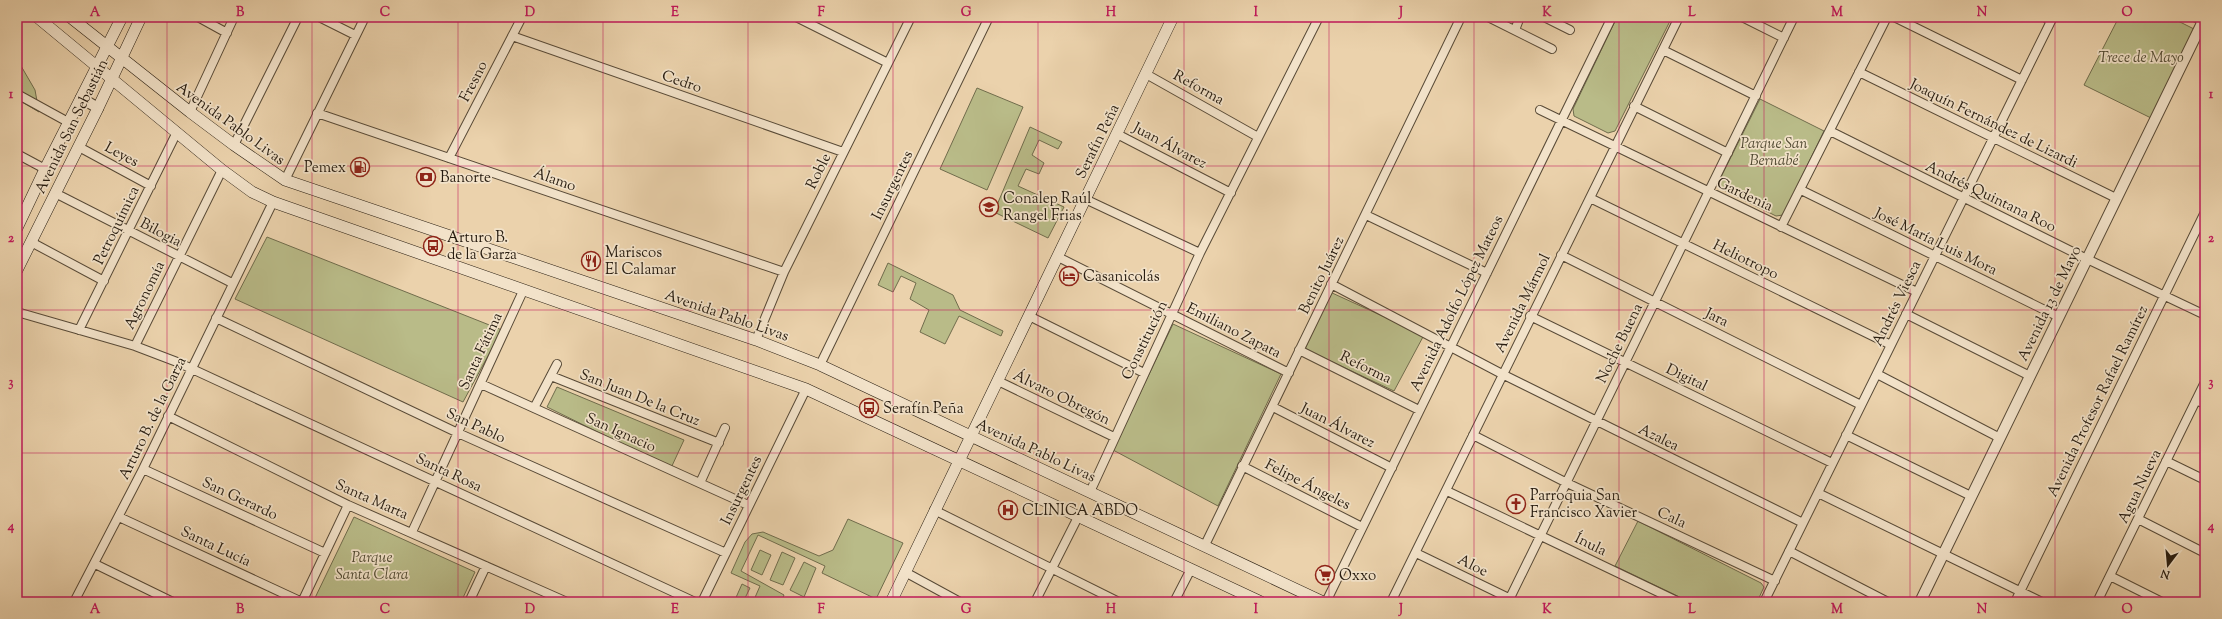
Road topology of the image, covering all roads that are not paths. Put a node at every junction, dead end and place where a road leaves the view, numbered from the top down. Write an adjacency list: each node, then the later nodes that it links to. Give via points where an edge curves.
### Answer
1 (37, 17): 39 (main road)
2 (70, 17): 34 (main road, Avenida Pablo Livas)
3 (122, 17): 34 (main road, Avenida San Sebastián)
4 (141, 17): 37 (main road, Avenida San Sebastián)
5 (198, 17): 30 (street)
6 (234, 17): 30 (street)
7 (298, 17): 60 (street)
8 (319, 17): 31 (street)
9 (365, 17): 31 (street)
10 (522, 17): 32 (street, Fresno)
11 (796, 17): 38 (street)
12 (911, 17): 38 (street, Roble)
13 (989, 17): 118 (street, Insurgentes)
14 (1173, 17): 41 (main road, Serafín Peña)
15 (1319, 17): 57 (street, Constitución)
16 (1461, 17): 80 (street, Benito Juárez)
17 (1488, 17): 28 (street)
18 (1520, 17): 28 (street)
19 (1544, 17): 29 (street)
20 (1612, 17): 52 (street, Avenida Adolfo López Mateos)
21 (1679, 17): 36 (street, Avenida Mármol)
22 (1742, 17): 33 (street)
23 (1794, 17): 33 (street, Noche Buena)
24 (1887, 17): 40 (street)
25 (1894, 17): 43 (street)
26 (2049, 18): 43 (street, Andrés Viesca)
27 (2200, 18): 76 (street, Avenida 13 de Mayo)
28 (1515, 30): 35 (street)
29 (1570, 30)
30 (227, 34): 50 (street)
31 (356, 35): 51 (street)
32 (512, 36): 62 (street, Cedro); 65 (street, Fresno)
33 (1784, 38): 45 (street, Noche Buena)
34 (107, 49): 37 (main road, Avenida Pablo Livas); 39 (main road, Avenida San Sebastián)
35 (1552, 49)
36 (1663, 50): 45 (street); 47 (street, Avenida Mármol)
37 (121, 59): 42 (main road, Avenida San Sebastián); 50 (main road, Avenida Pablo Livas)
38 (888, 63): 62 (street, Roble)
39 (96, 67): 42 (main road); 46 (main road, Avenida San Sebastián)
40 (1859, 72): 54 (street); 58 (street, Joaquín Fernández de Lizardi)
41 (1146, 74): 56 (main road, Serafín Peña); 57 (street, Reforma)
42 (111, 79): 48 (main road, Avenida San Sebastián); 55 (main road)
43 (2022, 80): 58 (street, Andrés Viesca)
44 (17, 94): 53 (street)
45 (1756, 96): 63 (street, Noche Buena)
46 (81, 98): 48 (street); 53 (main road, Avenida San Sebastián)
47 (1634, 106): 59 (street, Avenida Mármol); 63 (street)
48 (98, 108): 61 (main road, Avenida San Sebastián)
49 (1540, 110): 52 (street, Gardenia)
50 (190, 112): 60 (main road, Avenida Pablo Livas)
51 (317, 114): 65 (street, Álamo); 68 (street)
52 (1561, 119): 59 (street, Gardenia); 94 (street, Avenida Adolfo López Mateos)
53 (68, 122): 66 (main road, Avenida San Sebastián)
54 (1830, 131): 70 (street); 75 (street, Andrés Quintana Roo)
55 (177, 132): 67 (main road); 69 (street, Petroquímica)
56 (1117, 134): 72 (street, Juan Álvarez); 77 (main road, Serafín Peña)
57 (1258, 137): 72 (street, Constitución)
58 (1993, 138): 75 (street, Andrés Viesca); 76 (street, Joaquín Fernández de Lizardi)
59 (1615, 145): 73 (street, Gardenia); 74 (street, Avenida Mármol)
60 (234, 146): 68 (main road, Avenida Pablo Livas)
61 (79, 147): 69 (street, Leyes); 71 (main road, Avenida San Sebastián)
62 (843, 152): 93 (street, Roble)
63 (1728, 153): 73 (street, Noche Buena)
64 (17, 154): 66 (street)
65 (449, 158): 93 (street, Álamo)
66 (45, 169): 81 (main road, Avenida San Sebastián)
67 (222, 170): 78 (main road, via 252,192); 89 (street, Agronomía)
68 (285, 180): 111 (main road, Avenida Pablo Livas)
69 (151, 186): 83 (street, Petroquímica)
70 (1801, 190): 82 (street); 88 (street, José María Luis Mora)
71 (55, 193): 83 (street, Bilogia); 84 (main road, Avenida San Sebastián)
72 (1231, 193): 86 (street, Constitución)
73 (1708, 193): 82 (street, Gardenia); 85 (street, Noche Buena)
74 (1590, 198): 85 (street, Heliotropo); 87 (street, Avenida Mármol)
75 (1964, 198): 88 (street, Andrés Viesca); 91 (street, Andrés Quintana Roo)
76 (2116, 198): 91 (street, Avenida 13 de Mayo)
77 (1085, 199): 86 (street); 90 (main road, Serafín Peña)
78 (273, 202): 96 (street, Arturo B. de la Garza); 98 (main road)
79 (2205, 212): 100 (street, Avenida Profesor Rafael Ramírez)
80 (1366, 215): 94 (street); 97 (street, Benito Juárez)
81 (18, 225)
82 (1781, 227): 99 (street, Gardenia)
83 (129, 231): 89 (street, Bilogia); 95 (street, Petroquímica)
84 (31, 242): 92 (main road, Avenida San Sebastián); 95 (street)
85 (1683, 244): 101 (street, Noche Buena); 112 (street, Heliotropo)
86 (1200, 253): 104 (street, Constitución)
87 (1561, 255): 101 (street, Jara); 107 (street, Avenida Mármol)
88 (1935, 256): 99 (street, Andrés Viesca); 108 (street, José María Luis Mora)
89 (179, 257): 96 (street, Bilogia); 113 (street, Agronomía)
90 (1058, 257): 104 (street, Emiliano Zapata); 106 (main road, Serafín Peña)
91 (2087, 259): 100 (street, Andrés Quintana Roo); 108 (street, Avenida 13 de Mayo)
92 (17, 270)
93 (784, 272): 111 (street, Roble)
94 (1487, 273): 114 (street, Avenida Adolfo López Mateos)
95 (104, 281): 110 (street, Petroquímica)
96 (232, 283): 109 (street, Arturo B. de la Garza)
97 (1331, 284): 114 (street, Azalea); 115 (street, Benito Juárez)
98 (523, 291): 128 (street, Santa Fátima); 129 (main road)
99 (1917, 292): 103 (street, Andrés Viesca)
100 (2165, 296): 105 (street, Andrés Quintana Roo); 184 (street, Avenida Profesor Rafael Ramírez)
101 (1655, 302): 116 (street, Noche Buena); 132 (street, Jara)
102 (17, 312): 110 (street, Santa Rosa)
103 (1906, 314): 112 (street, Andrés Viesca); 125 (street)
104 (1172, 315): 120 (street, Constitución); 121 (street, Emiliano Zapata)
105 (2205, 315)
106 (1029, 316): 120 (street); 126 (main road, Serafín Peña)
107 (1530, 316): 116 (street, Digital); 122 (street, Avenida Mármol)
108 (2058, 317): 125 (street, Avenida 13 de Mayo)
109 (216, 318): 119 (street, Arturo B. de la Garza); 139 (street, San Pablo)
110 (79, 330): 113 (street, Santa Rosa)
111 (756, 340): 118 (main road, Avenida Pablo Livas)
112 (1891, 344): 123 (street, Andrés Viesca)
113 (134, 346): 119 (street, Santa Rosa)
114 (1449, 347): 122 (street, Azalea); 135 (street, Avenida Adolfo López Mateos)
115 (1300, 350): 121 (street, Benito Juárez); 135 (street, Reforma)
116 (1626, 362): 137 (street, Noche Buena); 148 (street, Digital)
117 (556, 364): 124 (street)
118 (820, 365): 142 (main road, Avenida Pablo Livas)
119 (192, 368): 136 (street, Arturo B. de la Garza); 153 (street, Santa Rosa)
120 (1144, 373): 143 (street, Constitución)
121 (1289, 373): 133 (street, Benito Juárez)
122 (1502, 374): 137 (street, Azalea); 140 (street, Avenida Mármol)
123 (1877, 374): 132 (street, Andrés Viesca); 144 (street)
124 (551, 376): 134 (street); 145 (street, San Juan De la Cruz)
125 (2030, 376): 144 (street, Avenida 13 de Mayo)
126 (998, 381): 142 (main road, Serafín Peña); 143 (street, Álvaro Obregón)
127 (2205, 382): 130 (street, Agua Nueva)
128 (481, 384): 134 (street, San Ignacio); 139 (street, Santa Fátima)
129 (806, 389): 146 (main road); 161 (street, Insurgentes)
130 (2196, 400): 131 (street); 147 (street, Agua Nueva)
131 (2205, 404)
132 (1861, 405): 141 (street, Andrés Viesca)
133 (1273, 407): 149 (street, Benito Juárez); 150 (street, Juan Álvarez)
134 (534, 408): 154 (street, San Ignacio)
135 (1419, 410): 150 (street, Avenida Adolfo López Mateos)
136 (168, 416): 151 (street, Arturo B. de la Garza); 160 (street, Santa Marta)
137 (1597, 422): 155 (street, Noche Buena); 166 (street, Azalea)
138 (725, 428): 145 (street)
139 (458, 433): 153 (street, Santa Fátima); 173 (street, San Pablo)
140 (1473, 434): 155 (street, Cala); 156 (street, Avenida Mármol)
141 (1846, 435): 148 (street, Andrés Viesca); 159 (street)
142 (971, 436): 146 (main road, Serafín Peña); 157 (main road, Avenida Pablo Livas)
143 (1114, 437): 157 (street, Constitución)
144 (2000, 438): 159 (street, Avenida 13 de Mayo)
145 (719, 443): 154 (street)
146 (959, 460): 162 (main road, Serafín Peña); 164 (main road)
147 (2166, 461): 152 (street); 165 (street, Agua Nueva)
148 (1832, 463): 158 (street, Andrés Viesca)
149 (1242, 466): 167 (street, Felipe Ángeles); 170 (street, Benito Juárez)
150 (1392, 468): 167 (street, Avenida Adolfo López Mateos)
151 (143, 469): 163 (street, Arturo B. de la Garza); 172 (street, San Gerardo)
152 (2205, 480)
153 (436, 482): 168 (street, Santa Fátima); 191 (street, Santa Rosa)
154 (700, 483): 161 (street, San Ignacio)
155 (1567, 483): 169 (street, Noche Buena); 183 (street, Cala)
156 (1447, 491): 169 (street, Ínula); 174 (street, Avenida Mármol)
157 (1090, 492): 170 (main road, Avenida Pablo Livas)
158 (1818, 493): 166 (street, Andrés Viesca); 176 (street)
159 (1971, 496): 176 (street, Avenida 13 de Mayo)
160 (348, 505): 168 (street, Santa Marta); 172 (street)
161 (748, 506): 173 (street, Insurgentes)
162 (934, 510): 179 (street); 181 (main road, Serafín Peña)
163 (119, 517): 177 (street, Arturo B. de la Garza); 188 (street, Santa Lucía)
164 (1078, 517): 179 (street); 180 (main road)
165 (2138, 519): 175 (street); 182 (street, Agua Nueva)
166 (1803, 523): 171 (street, Andrés Viesca)
167 (1362, 527): 199 (street, Avenida Adolfo López Mateos)
168 (412, 532): 178 (street, Santa Marta)
169 (1540, 536): 185 (street, Noche Buena); 201 (street, Ínula)
170 (1205, 545): 199 (main road, Avenida Pablo Livas)
171 (1789, 551): 183 (street, Andrés Viesca); 203 (street)
172 (325, 553): 188 (street)
173 (726, 553): 192 (street, Insurgentes)
174 (1416, 553): 185 (street, Aloe); 200 (street, Avenida Mármol)
175 (2205, 553)
176 (1943, 554): 184 (street); 204 (street, Avenida 13 de Mayo)
177 (94, 564): 186 (street, Arturo B. de la Garza); 187 (street)
178 (486, 566): 189 (street); 190 (street, Santa Marta)
179 (1052, 569): 195 (street); 196 (street)
180 (1191, 569): 197 (street); 198 (main road)
181 (905, 572): 193 (main road, Serafín Peña); 194 (street)
182 (2110, 576): 207 (street, Agua Nueva); 208 (street)
183 (1774, 581): 202 (street, Andrés Viesca)
184 (2020, 592): 205 (street, Avenida Profesor Rafael Ramírez); 206 (street)
185 (1512, 601)
186 (74, 602)
187 (173, 602)
188 (302, 602)
189 (469, 602)
190 (567, 602)
191 (695, 602)
192 (702, 602)
193 (891, 602)
194 (960, 602)
195 (1035, 602)
196 (1119, 602)
197 (1174, 602)
198 (1261, 602)
199 (1325, 602)
200 (1391, 602)
201 (1679, 602)
202 (1764, 602)
203 (1888, 602)
204 (1920, 602)
205 (2014, 602)
206 (2042, 602)
207 (2097, 602)
208 (2162, 602)

